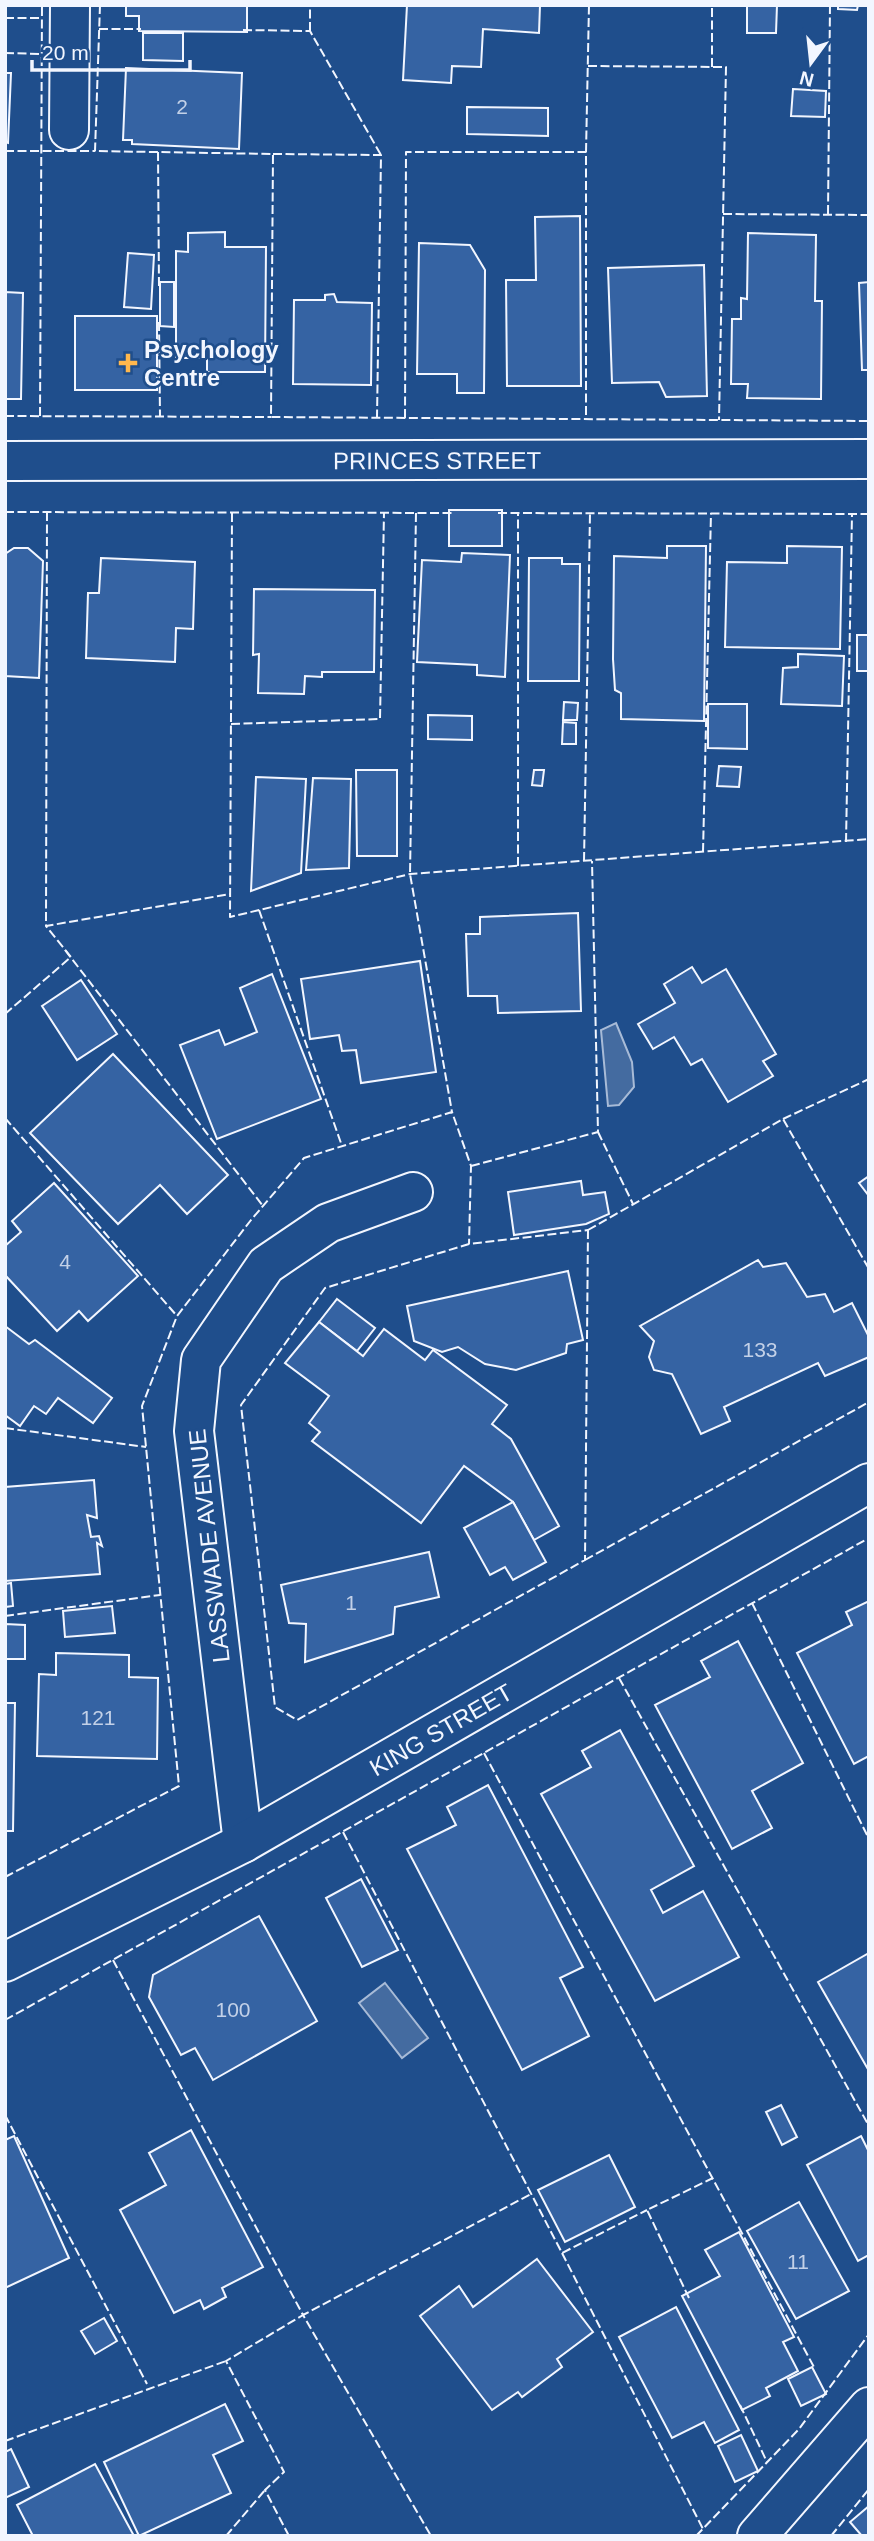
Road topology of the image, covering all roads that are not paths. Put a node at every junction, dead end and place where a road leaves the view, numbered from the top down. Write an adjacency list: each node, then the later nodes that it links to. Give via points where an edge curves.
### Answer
1 (70, 5): 2 (street)
2 (69, 130)
3 (869, 459): 4 (street, PRINCES STREET)
4 (5, 461)
5 (413, 1192): 7 (street, LASSWADE AVENUE, via 328,1223 266,1265 201,1360 194,1431)
6 (869, 1483): 7 (street, KING STREET)
7 (243, 1843): 8 (street, KING STREET)
8 (5, 1962)
9 (869, 2407): 10 (street)
10 (757, 2536)

